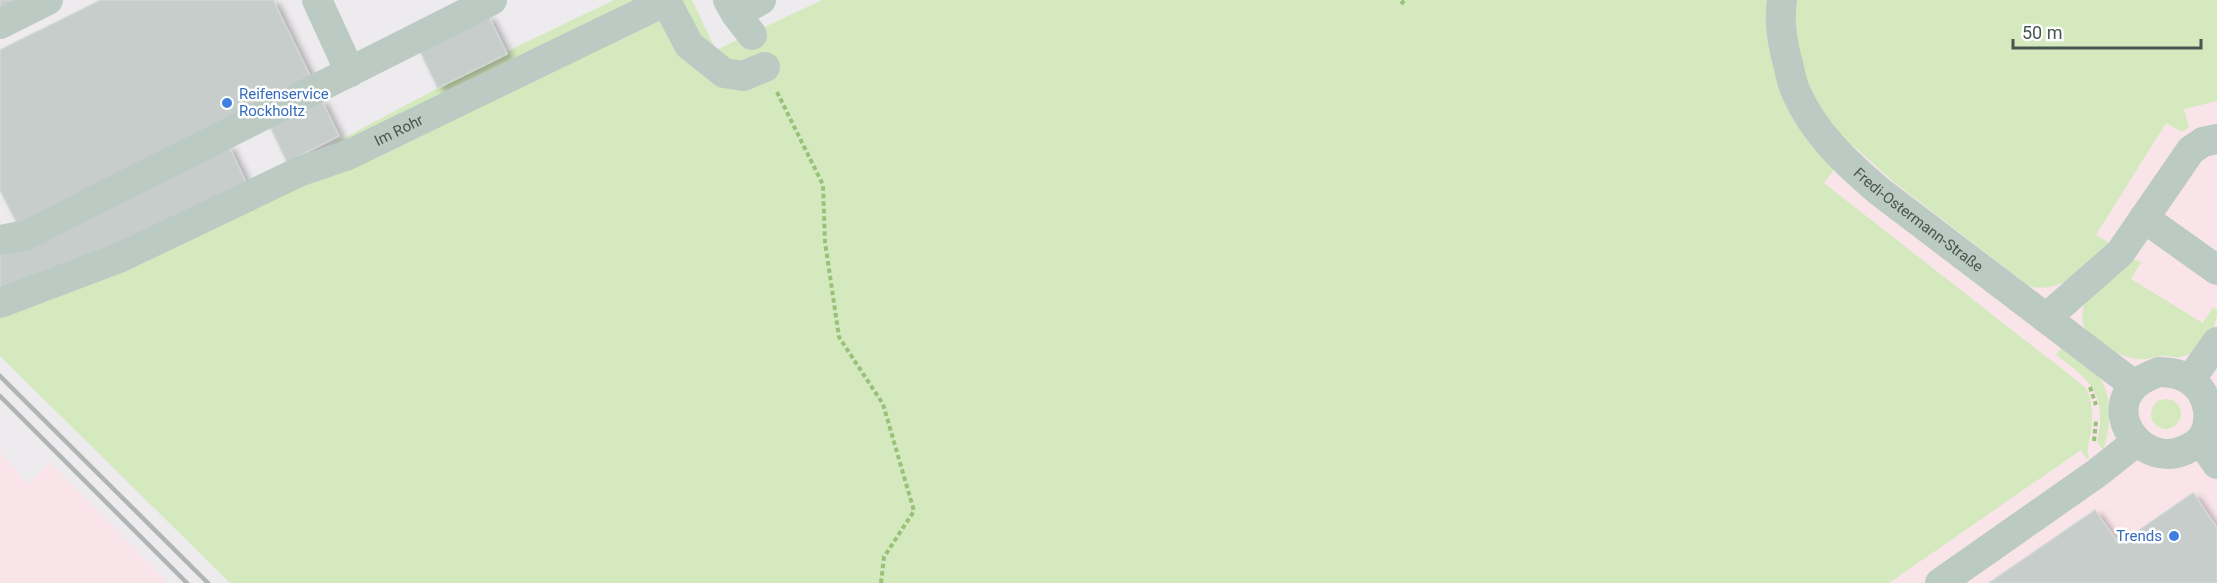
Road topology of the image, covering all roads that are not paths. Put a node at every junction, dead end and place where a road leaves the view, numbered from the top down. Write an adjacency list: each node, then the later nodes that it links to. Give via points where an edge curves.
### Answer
1 (48, 0): 5 (street)
2 (317, 0): 7 (street)
3 (492, 0): 7 (street)
4 (1782, 0): 13 (street, Fredi-Ostermann-Straße, via 1789,69 1795,90 1816,128 1844,161 1879,191)
5 (0, 24)
6 (765, 67): 12 (street, Im Rohr, via 743,76 724,73 689,45 666,1 348,155 301,171 119,258)
7 (350, 72): 10 (street, via 26,235)
8 (2212, 144): 9 (street, via 2191,150)
9 (2144, 218): 11 (street); 13 (street, via 2120,253)
10 (0, 240)
11 (2217, 270)
12 (0, 303)
13 (2046, 318): 16 (street, Fredi-Ostermann-Straße)
14 (2217, 342): 15 (street)
15 (2190, 380): 16 (street, via 2159,372); 18 (street, via 2206,399)
16 (2134, 385): 17 (street, via 2124,409 2127,428)
17 (2136, 442): 18 (street, via 2168,456 2193,446); 19 (street)
18 (2209, 452)
19 (1940, 583)

